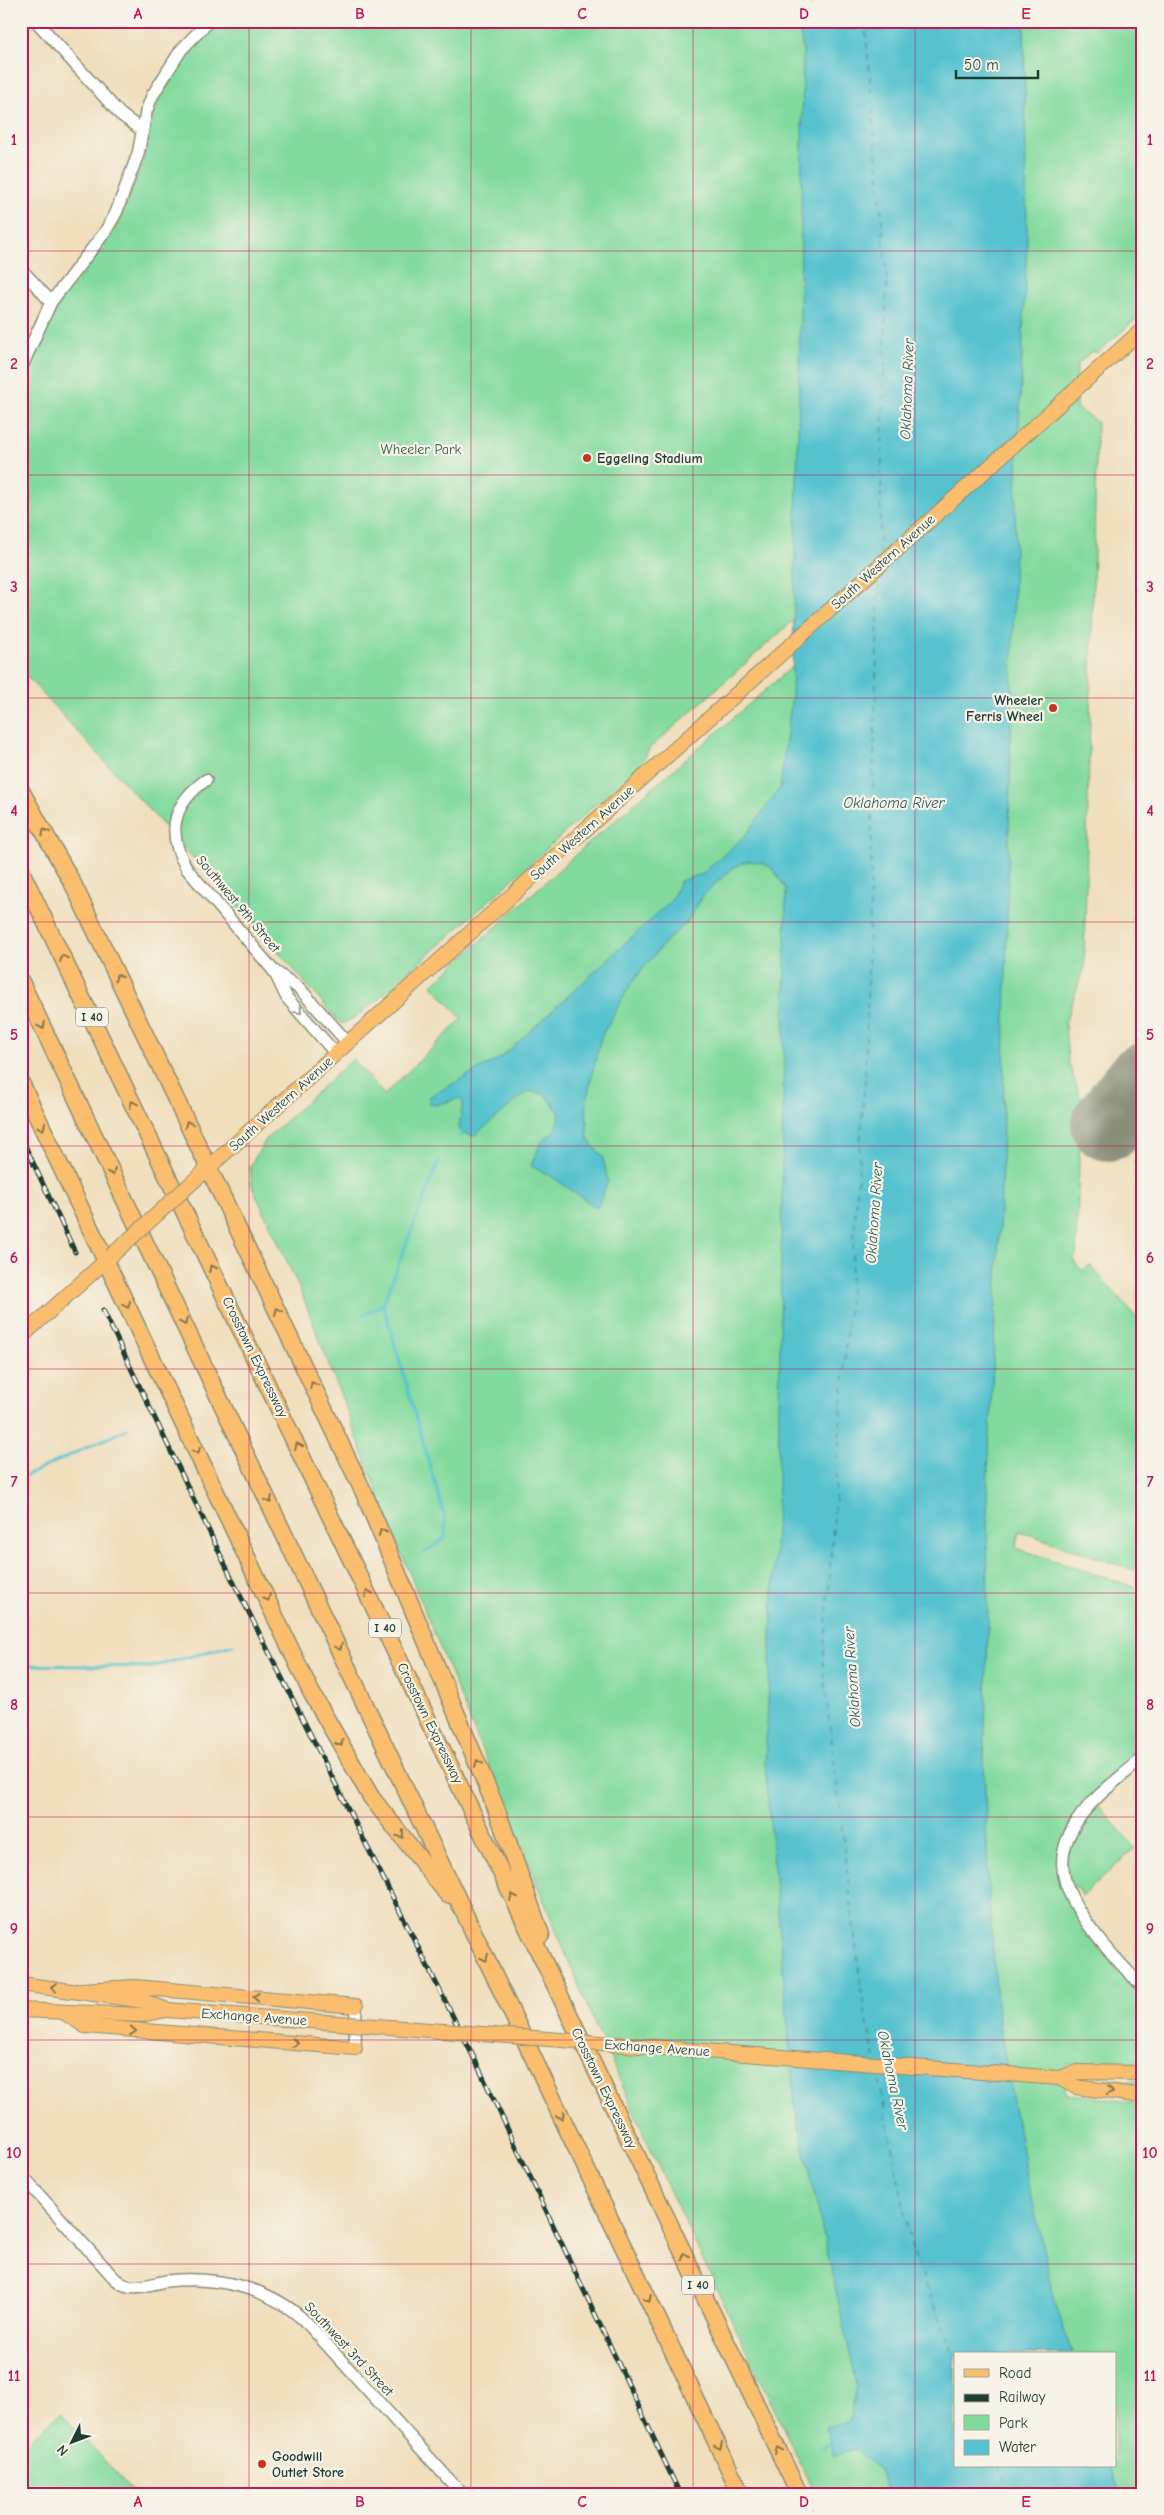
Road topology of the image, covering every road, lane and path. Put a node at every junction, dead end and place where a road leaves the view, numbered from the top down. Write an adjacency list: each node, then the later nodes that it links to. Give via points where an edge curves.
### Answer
1 (36, 21): 3 (street, via 120,114)
2 (209, 21): 3 (street, via 181,50 168,70 146,112)
3 (142, 131): 5 (street, via 138,154 112,221)
4 (21, 269): 5 (street)
5 (50, 302): 7 (street)
6 (1143, 329): 13 (main road, South Western Avenue)
7 (21, 368)
8 (206, 780): 11 (street, Southwest 9th Street, via 190,791 178,812 175,834 181,858)
9 (21, 791): 16 (highway, one-way to 9, via 73,884)
10 (21, 871): 28 (highway, Crosstown Expressway / I 40, one-way to 10)
11 (273, 970): 13 (street, Southwest 9th Street, via 300,988); 14 (street, Southwest 9th Street, one-way to 14, via 287,998)
12 (21, 982): 20 (highway, one-way to 20)
13 (348, 1043): 14 (main road, South Western Avenue)
14 (336, 1054): 16 (main road, South Western Avenue)
15 (21, 1083): 17 (highway, one-way to 17)
16 (209, 1168): 17 (main road, South Western Avenue, bridge); 28 (highway, one-way to 16, via 496,1808 399,1572)
17 (108, 1258): 18 (main road, South Western Avenue); 20 (highway, one-way to 20, via 312,1692 371,1797)
18 (21, 1337)
19 (1143, 1758): 22 (street, via 1077,1821 1062,1858 1074,1900)
20 (464, 1914): 35 (highway, one-way to 35)
21 (21, 1984): 23 (main road, Exchange Avenue, one-way to 21)
22 (1143, 1987)
23 (80, 1990): 24 (main road, one-way to 23, via 135,1987); 26 (main road, Exchange Avenue, via 144,2001)
24 (356, 2006): 29 (street)
25 (21, 2010): 27 (main road, Exchange Avenue)
26 (167, 2010): 27 (main road, Exchange Avenue, via 142,2015); 31 (main road, Exchange Avenue, bridge)
27 (63, 2012): 29 (main road, one-way to 29, via 85,2026)
28 (572, 2021): 36 (highway, Crosstown Expressway / I 40, one-way to 28)
29 (354, 2048)
30 (1143, 2073): 31 (main road, Exchange Avenue, via 1077,2072)
31 (1059, 2078): 32 (main road, Exchange Avenue, one-way to 32, via 1076,2087)
32 (1143, 2096)
33 (21, 2175): 34 (street, Southwest 3rd Street, via 122,2284 135,2287 177,2281 222,2283 259,2291 288,2307 308,2324)
34 (462, 2494)
35 (742, 2494)
36 (799, 2494)

